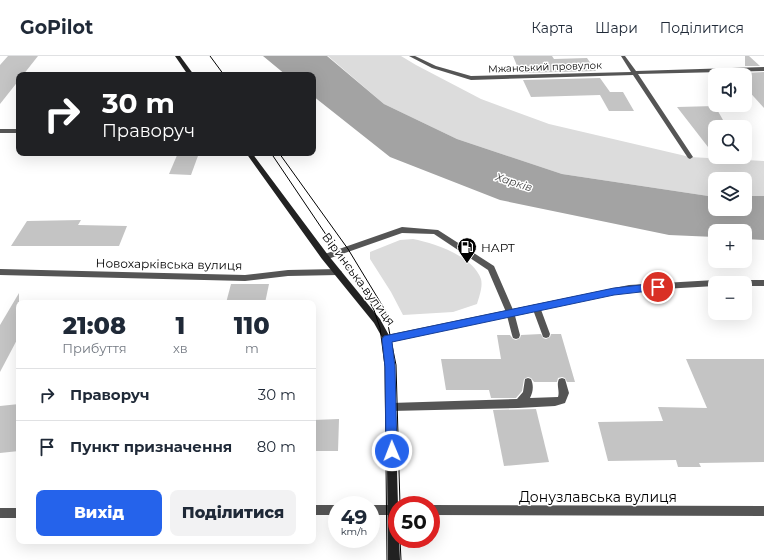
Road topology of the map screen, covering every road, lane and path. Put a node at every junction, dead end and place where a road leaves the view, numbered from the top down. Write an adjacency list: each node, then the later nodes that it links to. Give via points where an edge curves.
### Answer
1 (177, 56): 5 (main road)
2 (411, 56): 6 (street, Мжанський провулок, via 434,67 471,78)
3 (623, 56): 6 (street)
4 (764, 69): 6 (street, Мжанський провулок)
5 (189, 72)
6 (636, 74): 10 (street)
7 (0, 131): 8 (street)
8 (16, 131)
9 (251, 156): 11 (main road, Віринська вулиця)
10 (690, 157)
11 (325, 256): 13 (main road, Віринська вулиця); 18 (street, via 402,230 435,232 491,268)
12 (0, 272): 13 (street, Новохарківська вулиця, via 245,278 288,273)
13 (338, 272): 21 (main road, Віринська вулиця, via 377,321)
14 (708, 283): 17 (street, via 629,288)
15 (752, 283): 16 (street)
16 (764, 283)
17 (536, 307): 18 (street); 19 (street)
18 (510, 312): 20 (street); 21 (street)
19 (546, 334)
20 (516, 335)
21 (387, 339): 25 (main road, Віринська вулиця)
22 (528, 382): 24 (street, via 529,391)
23 (562, 382): 24 (street, via 562,400)
24 (518, 404): 25 (street)
25 (391, 407): 26 (main road, Віринська вулиця)
26 (394, 496)
27 (316, 510): 28 (street)
28 (328, 510)
29 (440, 510): 30 (street, Донузлавська вулиця)
30 (764, 511)
31 (0, 513): 32 (street)
32 (16, 513)
33 (394, 548): 34 (main road, Віринська вулиця)
34 (394, 560)

